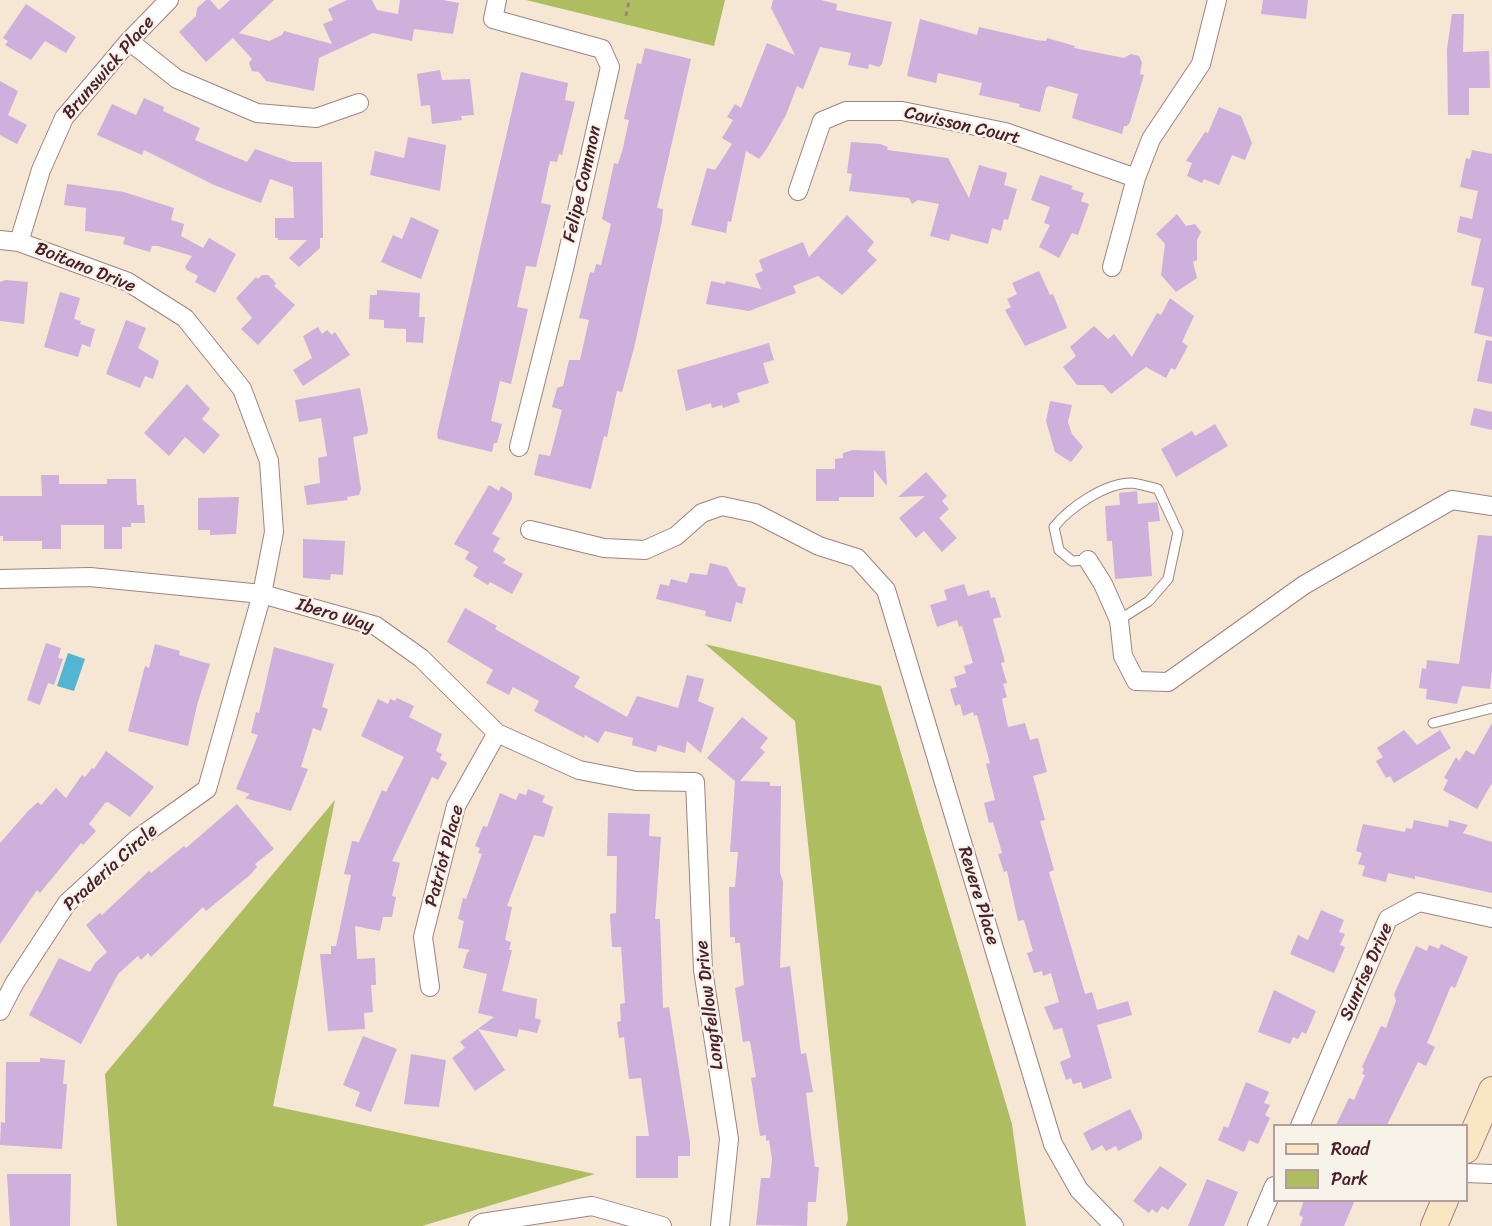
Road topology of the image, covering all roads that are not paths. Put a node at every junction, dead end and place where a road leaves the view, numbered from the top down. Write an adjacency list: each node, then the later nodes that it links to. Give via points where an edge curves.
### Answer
1 (169, 0): 4 (street, Brunswick Place)
2 (497, 0): 11 (street, Felipe Common, via 493,19 602,50 610,67)
3 (1217, 0): 6 (street, via 1201,64 1151,139)
4 (129, 41): 5 (street, via 177,79 257,112 316,118); 9 (street, Brunswick Place, via 64,118 41,170)
5 (359, 103)
6 (1136, 178): 7 (street, Cavisson Court, via 1005,132 902,111 846,111 822,121); 10 (street)
7 (798, 191)
8 (0, 240): 9 (street, Boitano Drive)
9 (19, 242): 16 (street, Boitano Drive, via 128,282 185,318 243,389 269,461 274,532)
10 (1112, 267)
11 (519, 447)
12 (1492, 506): 17 (street, via 1452,500 1304,585 1168,682 1136,681 1123,656)
13 (530, 530): 35 (street, Revere Place, via 604,548 645,550 676,536 702,513 722,506 755,513 819,546 857,558 885,590 1053,1144 1078,1190)
14 (1088, 560): 17 (street); 17 (lane, via 1072,561 1059,550 1054,527 1067,511 1103,491 1130,483 1158,489 1178,532 1168,579 1149,601)
15 (0, 579): 16 (street, Ibero Way, via 90,577)
16 (262, 594): 20 (street, Ibero Way, via 376,626 422,658); 24 (street, Praderia Circle, via 207,789 137,839 67,903)
17 (1119, 620)
18 (1492, 708): 19 (lane)
19 (1433, 723)
20 (497, 733): 21 (street, Ibero Way, via 579,770 636,781); 23 (street, Patriot Place, via 456,806 423,937)
21 (695, 782): 34 (street, Longfellow Drive, via 703,970 729,1139)
22 (1492, 918): 26 (street, Sunrise Drive, via 1419,902 1388,919)
23 (430, 987)
24 (0, 1011)
25 (1492, 1090): 27 (main road)
26 (1300, 1124)
27 (1468, 1148)
28 (1468, 1173): 29 (street)
29 (1492, 1174)
30 (1273, 1190): 36 (street)
31 (1444, 1202): 37 (main road)
32 (478, 1226): 33 (street, via 592,1206)
33 (662, 1226)
34 (720, 1226)
35 (1114, 1226)
36 (1257, 1226)
37 (1434, 1226)

